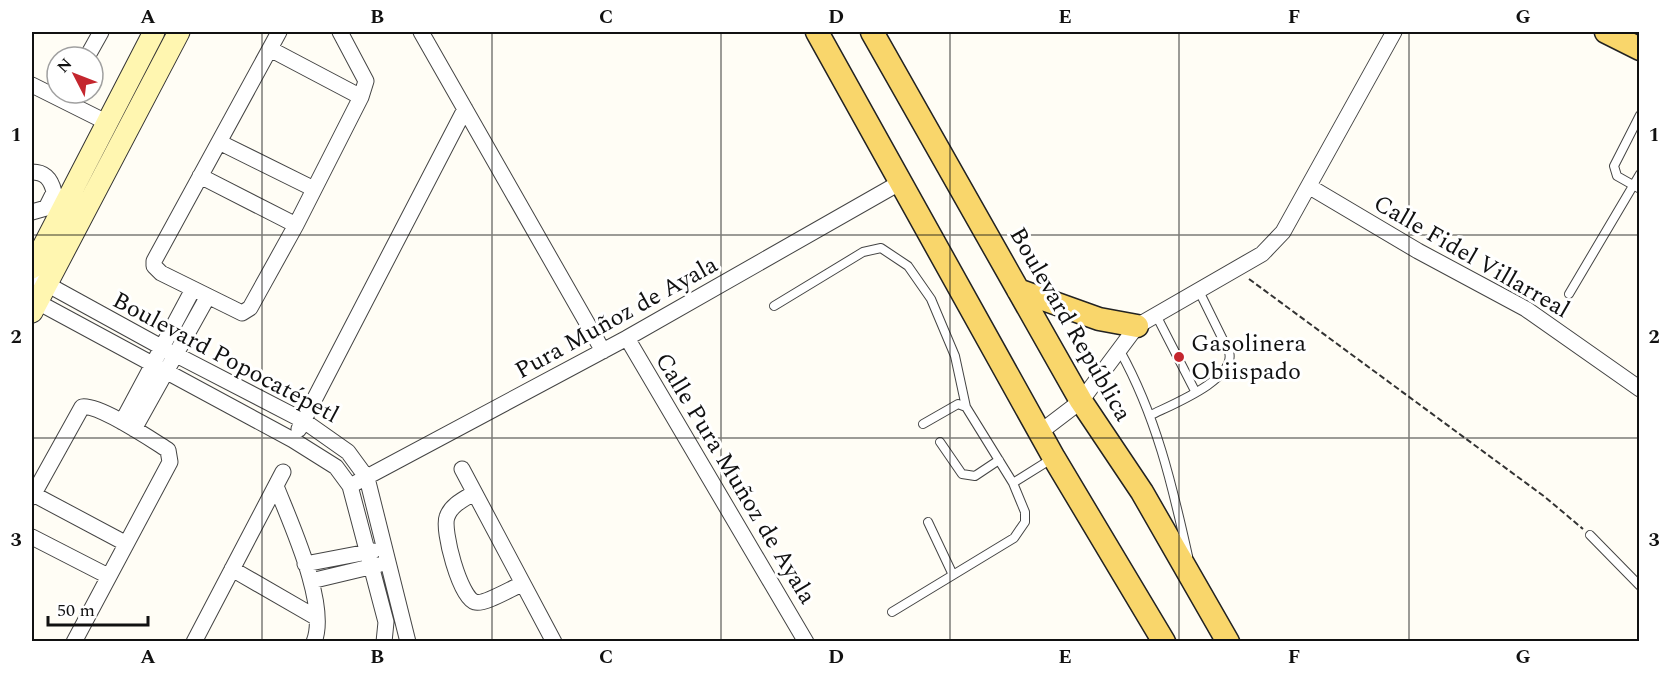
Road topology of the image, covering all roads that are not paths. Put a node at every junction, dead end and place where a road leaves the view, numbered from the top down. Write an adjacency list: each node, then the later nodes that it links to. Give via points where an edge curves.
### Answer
1 (154, 32): 16 (main road)
2 (179, 32): 33 (main road)
3 (279, 32): 10 (street)
4 (340, 32): 12 (street, via 366,81)
5 (421, 32): 14 (street)
6 (817, 32): 21 (main road)
7 (872, 32): 29 (main road, Boulevard República)
8 (1394, 32): 22 (street)
9 (1606, 32): 11 (main road)
10 (270, 49): 12 (street); 17 (street)
11 (1640, 49)
12 (361, 97): 24 (street)
13 (76, 105): 16 (street)
14 (465, 109): 39 (street); 47 (street)
15 (1640, 115): 23 (lane, via 1614,166 1617,176)
16 (106, 122): 25 (main road)
17 (219, 142): 20 (street); 24 (street)
18 (32, 172): 25 (street, via 48,178)
19 (1640, 174): 23 (lane)
20 (200, 176): 27 (street); 30 (street, via 154,261 157,270)
21 (901, 182): 37 (street, Pura Muñoz de Ayala); 50 (main road)
22 (1310, 187): 31 (street, via 1283,232 1262,254); 42 (street, Calle Fidel Villarreal, via 1526,309)
23 (1636, 187): 32 (lane)
24 (314, 189): 27 (street)
25 (59, 203): 26 (street); 28 (main road)
26 (32, 212)
27 (296, 225): 34 (street, via 250,308 242,314)
28 (32, 268)
29 (1018, 290): 36 (main road, via 1099,319); 44 (main road, Boulevard República)
30 (192, 291): 34 (street); 38 (street)
31 (1200, 291): 36 (street); 43 (lane, via 1232,360 1222,376)
32 (1569, 294)
33 (35, 295): 38 (street, Boulevard Popocatépetl); 41 (street, Boulevard Popocatépetl)
34 (207, 298): 38 (street)
35 (774, 306): 45 (lane, via 863,252 881,248 908,266 931,299 955,356)
36 (1147, 320): 40 (street); 43 (lane)
37 (627, 338): 39 (street, Pura Muñoz de Ayala); 83 (street, Calle Pura Muñoz de Ayala)
38 (169, 351): 41 (street); 47 (street, Boulevard Popocatépetl)
39 (603, 351): 56 (street, Pura Muñoz de Ayala)
40 (1119, 351): 44 (street); 46 (lane)
41 (160, 368): 49 (street); 51 (street, Boulevard Popocatépetl)
42 (1640, 389)
43 (1196, 392): 46 (lane)
44 (1081, 401): 50 (street); 73 (main road, Boulevard República, via 1142,492)
45 (966, 407): 48 (lane, via 950,407); 54 (lane)
46 (1151, 416): 73 (lane)
47 (304, 421): 51 (street); 56 (street, Boulevard Popocatépetl, via 341,445)
48 (923, 424)
49 (128, 426): 60 (street, via 86,406 79,410); 64 (street, via 168,450 170,462)
50 (1040, 433): 53 (main road)
51 (293, 440): 58 (street, Boulevard Popocatépetl, via 336,467)
52 (940, 442): 54 (lane, via 962,474 975,476)
53 (1054, 458): 57 (lane); 84 (main road)
54 (999, 460): 57 (lane)
55 (462, 469): 59 (street)
56 (367, 478): 58 (street, Pura Muñoz de Ayala); 65 (street, Boulevard Popocatépetl)
57 (1013, 483): 69 (lane, via 1025,512 1021,531)
58 (350, 486): 66 (street, Boulevard Popocatépetl)
59 (474, 493): 72 (street); 72 (street, via 453,506 445,522 460,586 474,602 482,602)
60 (32, 496): 64 (street)
61 (927, 522): 69 (lane)
62 (1590, 535): 74 (lane)
63 (32, 537): 70 (street)
64 (125, 543): 70 (street)
65 (385, 556): 66 (street); 81 (street, Boulevard Popocatépetl)
66 (368, 559): 67 (street); 71 (street); 80 (street, Boulevard Popocatépetl, via 386,622)
67 (305, 564): 68 (street, via 279,479); 71 (street)
68 (232, 569): 76 (street); 78 (street)
69 (953, 575): 75 (lane)
70 (108, 576): 77 (street)
71 (310, 581): 76 (street)
72 (522, 584): 82 (street)
73 (1194, 584): 85 (main road, Boulevard República)
74 (1640, 586)
75 (892, 612)
76 (317, 618): 79 (street)
77 (74, 642)
78 (194, 642)
79 (314, 642)
80 (384, 642)
81 (408, 642)
82 (554, 642)
83 (806, 642)
84 (1164, 642)
85 (1228, 642)

